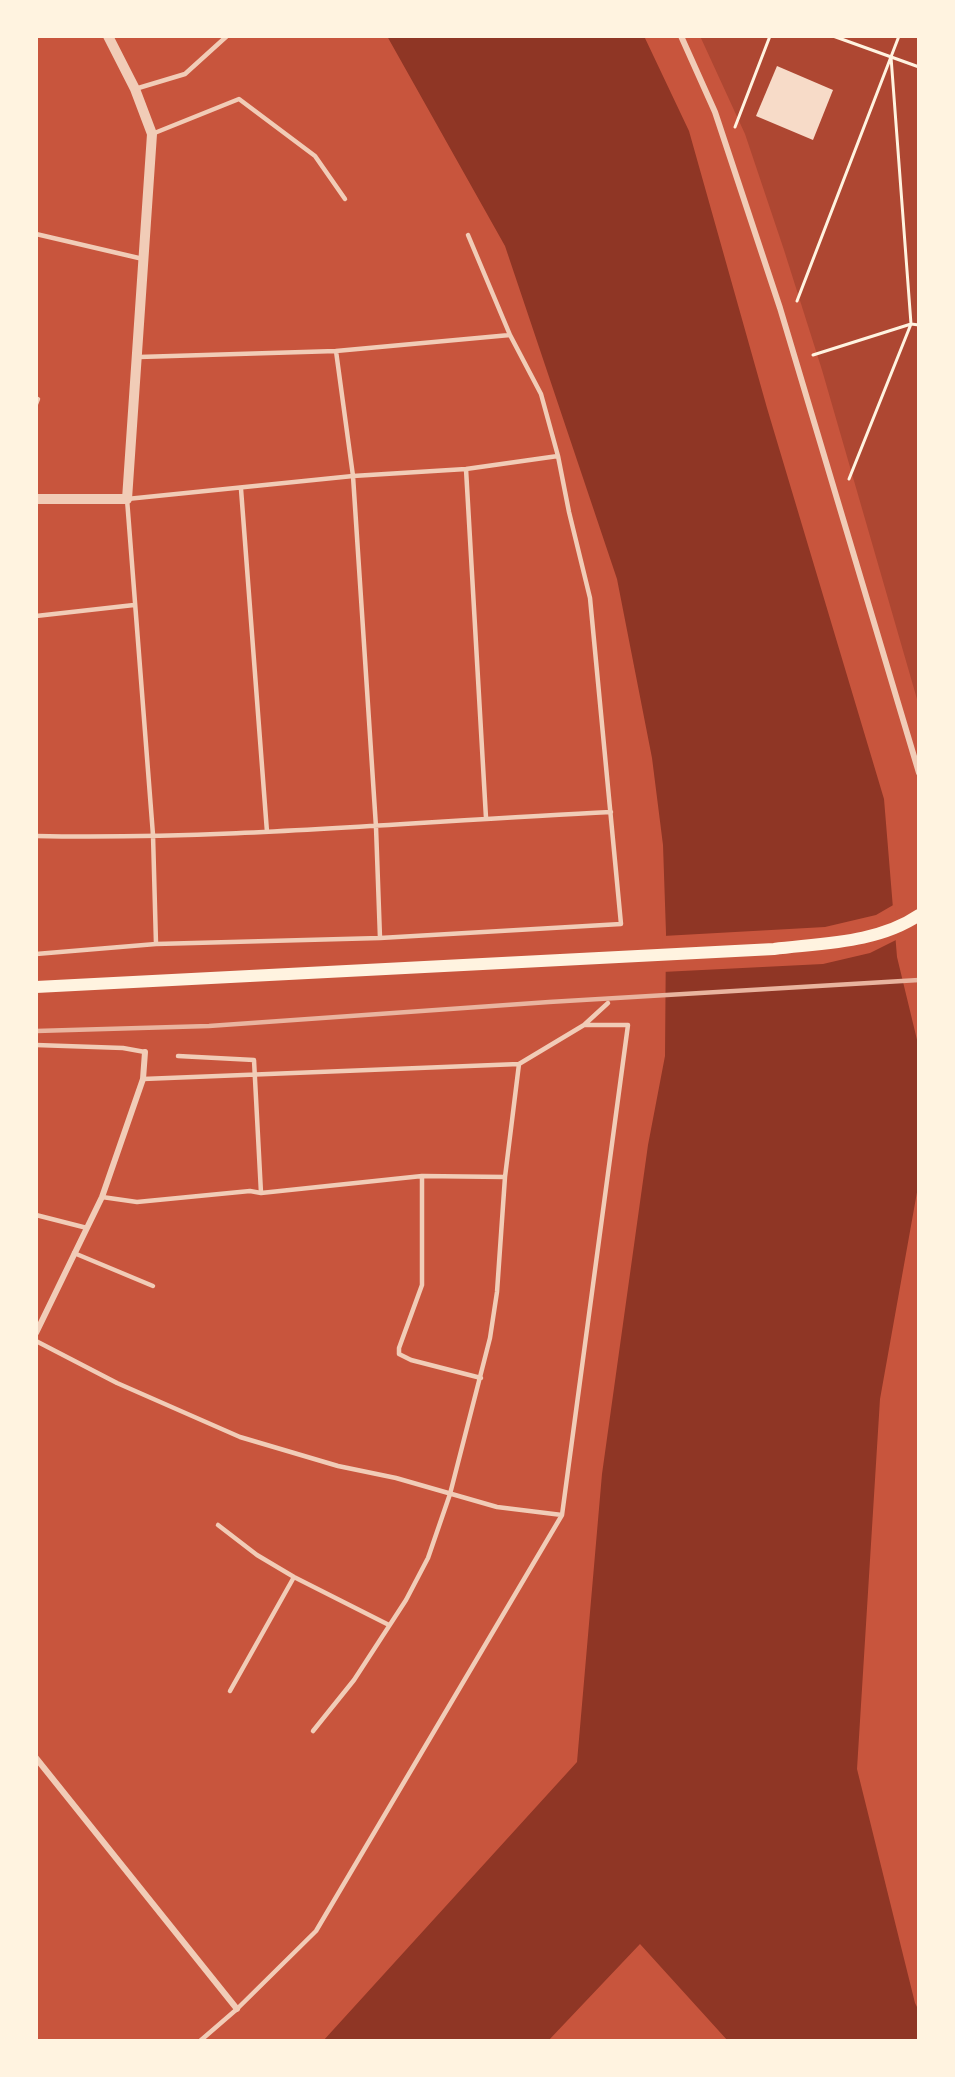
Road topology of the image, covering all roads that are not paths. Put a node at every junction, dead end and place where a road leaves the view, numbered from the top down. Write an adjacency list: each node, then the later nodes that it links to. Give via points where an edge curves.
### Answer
1 (108, 36): 4 (street)
2 (227, 36): 4 (lane, via 185,74)
3 (681, 36): 21 (street, via 715,112 780,308)
4 (135, 89): 5 (street)
5 (152, 134): 6 (lane, via 239,99 315,156); 9 (street)
6 (345, 199)
7 (36, 234): 9 (lane)
8 (468, 235): 10 (lane)
9 (143, 259): 12 (street)
10 (510, 335): 11 (lane); 13 (lane, via 541,394)
11 (336, 351): 12 (lane); 15 (lane)
12 (136, 357): 18 (street)
13 (558, 456): 14 (lane); 22 (lane, via 590,598)
14 (466, 469): 15 (lane); 23 (lane)
15 (353, 477): 16 (lane); 24 (lane)
16 (241, 489): 18 (lane); 25 (lane)
17 (36, 499): 18 (street)
18 (127, 499): 19 (lane)
19 (134, 605): 20 (lane); 26 (lane)
20 (36, 616)
21 (919, 773)
22 (611, 812): 23 (lane); 29 (lane, via 621,924)
23 (486, 818): 24 (lane)
24 (375, 826): 25 (lane); 29 (lane)
25 (267, 832): 26 (lane)
26 (153, 835): 27 (lane); 30 (lane)
27 (36, 836)
28 (919, 915): 32 (main road, via 905,925 864,938 774,949)
29 (380, 938): 30 (lane)
30 (156, 944): 31 (lane)
31 (36, 954)
32 (36, 987)
33 (608, 1003): 34 (lane)
34 (584, 1025): 38 (lane); 53 (lane, via 628,1025)
35 (36, 1045): 36 (lane)
36 (145, 1052): 40 (street)
37 (178, 1056): 39 (lane, via 255,1060)
38 (519, 1064): 39 (lane); 42 (lane)
39 (255, 1075): 40 (lane); 43 (lane)
40 (144, 1079): 44 (street)
41 (422, 1176): 42 (lane); 43 (lane); 51 (lane, via 422,1285 399,1354)
42 (505, 1177): 51 (lane, via 497,1292)
43 (261, 1192): 44 (lane, via 137,1202)
44 (102, 1197): 46 (street)
45 (36, 1215): 46 (lane)
46 (87, 1228): 47 (street)
47 (74, 1253): 48 (lane); 49 (street)
48 (153, 1286)
49 (36, 1333)
50 (36, 1341): 52 (lane, via 117,1383 240,1437)
51 (481, 1378): 52 (lane)
52 (450, 1494): 53 (lane, via 497,1507); 56 (lane, via 428,1558)
53 (562, 1515): 60 (lane, via 316,1931)
54 (218, 1525): 55 (lane)
55 (294, 1578): 56 (lane); 57 (lane)
56 (389, 1625): 58 (lane, via 354,1680)
57 (230, 1691)
58 (313, 1731)
59 (36, 1758): 60 (street)
60 (237, 2009): 61 (lane)
61 (200, 2041)

